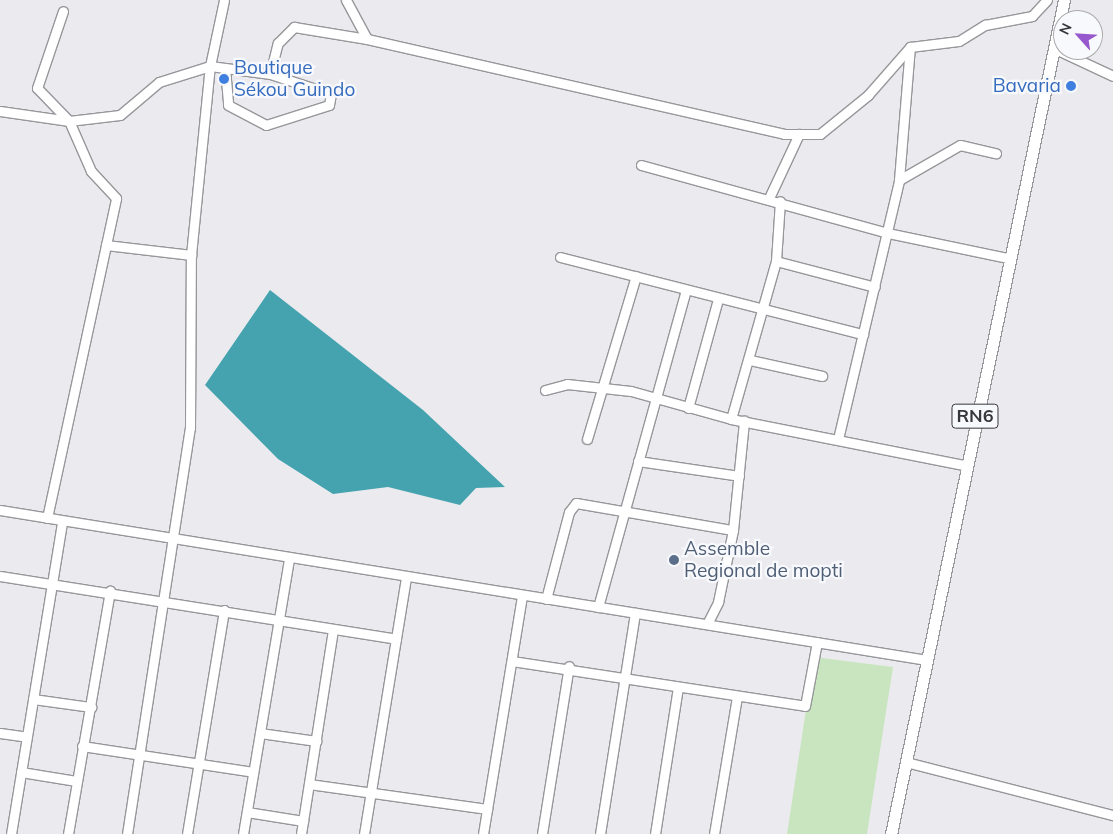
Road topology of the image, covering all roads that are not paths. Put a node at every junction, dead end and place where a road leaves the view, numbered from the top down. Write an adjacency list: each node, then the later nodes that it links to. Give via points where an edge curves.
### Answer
1 (224, 0): 9 (street)
2 (346, 0): 5 (street)
3 (1047, 0): 6 (street, via 1032,16 985,25 959,41)
4 (63, 12): 14 (street, via 37,88)
5 (367, 40): 11 (street, via 294,27 278,43); 15 (street, via 784,134)
6 (910, 47): 15 (street, via 868,95 820,134); 18 (street)
7 (1053, 48): 25 (main road, RN6)
8 (1079, 60): 12 (street)
9 (210, 66): 10 (street); 14 (street, via 159,82 120,115); 23 (street)
10 (225, 68): 11 (street); 11 (street, via 228,105 266,125 329,105 331,94)
11 (270, 74)
12 (1113, 76)
13 (0, 111): 14 (street)
14 (69, 121): 22 (street, via 90,171 116,198)
15 (799, 134): 19 (street)
16 (996, 153): 18 (street, via 960,145)
17 (641, 166): 19 (street)
18 (899, 180): 21 (street)
19 (769, 198): 20 (street)
20 (780, 201): 21 (street); 26 (street)
21 (888, 232): 25 (street); 28 (street)
22 (106, 245): 23 (street); 48 (street)
23 (191, 255): 51 (street, via 190,428)
24 (560, 257): 27 (street)
25 (1008, 258): 44 (main road, RN6)
26 (776, 261): 28 (street); 31 (street)
27 (636, 276): 29 (street); 35 (street)
28 (875, 287): 32 (street)
29 (686, 290): 30 (street); 37 (street)
30 (718, 299): 31 (street); 38 (street)
31 (761, 310): 32 (street); 33 (street)
32 (863, 334): 41 (street)
33 (750, 360): 34 (street); 39 (street)
34 (822, 376)
35 (602, 389): 36 (street, via 567,384); 37 (street); 42 (street)
36 (545, 390)
37 (656, 399): 38 (street); 43 (street)
38 (688, 408): 39 (street)
39 (731, 419): 40 (street)
40 (744, 421): 41 (street); 45 (street)
41 (838, 438): 44 (street)
42 (587, 439)
43 (638, 461): 45 (street); 47 (street)
44 (964, 465): 68 (main road, RN6)
45 (739, 476): 50 (street)
46 (0, 510): 48 (street)
47 (624, 510): 50 (street); 58 (street, via 582,502 572,508); 60 (street)
48 (47, 518): 49 (street)
49 (62, 521): 51 (street); 55 (street)
50 (732, 530): 64 (street, via 718,602)
51 (175, 540): 52 (street); 59 (street)
52 (289, 558): 54 (street); 63 (street)
53 (0, 576): 55 (street)
54 (406, 577): 57 (street); 66 (street)
55 (51, 585): 56 (street); 74 (street)
56 (110, 591): 59 (street); 75 (street)
57 (522, 595): 58 (street); 69 (street)
58 (546, 599): 60 (street)
59 (166, 600): 61 (street); 81 (street)
60 (598, 607): 62 (street)
61 (224, 610): 63 (street); 83 (street)
62 (635, 613): 64 (street); 71 (street)
63 (278, 620): 65 (street); 77 (street)
64 (708, 624): 67 (street)
65 (333, 629): 66 (street); 79 (street)
66 (396, 639): 88 (street)
67 (817, 642): 68 (street); 73 (street, via 805,706)
68 (927, 660): 82 (main road, RN6)
69 (512, 661): 70 (street); 89 (street)
70 (570, 666): 71 (street); 101 (street)
71 (626, 678): 72 (street); 102 (street)
72 (678, 687): 73 (street); 103 (street)
73 (737, 696): 104 (street)
74 (33, 699): 75 (street); 78 (street)
75 (91, 707): 80 (street)
76 (0, 732): 78 (street)
77 (260, 734): 79 (street); 85 (street)
78 (27, 737): 84 (street)
79 (316, 741): 87 (street)
80 (82, 746): 81 (street); 86 (street)
81 (140, 754): 83 (street); 95 (street)
82 (906, 762): 91 (street); 105 (main road, RN6)
83 (199, 763): 85 (street); 96 (street)
84 (21, 772): 86 (street); 93 (street)
85 (253, 772): 90 (street)
86 (76, 781): 94 (street)
87 (309, 784): 88 (street); 92 (street)
88 (370, 792): 89 (street); 99 (street)
89 (487, 809): 100 (street)
90 (247, 812): 92 (street); 97 (street)
91 (1113, 815)
92 (303, 821): 98 (street)
93 (11, 834)
94 (68, 834)
95 (127, 834)
96 (187, 834)
97 (243, 834)
98 (301, 834)
99 (364, 834)
100 (483, 834)
101 (542, 834)
102 (600, 834)
103 (655, 834)
104 (714, 834)
105 (891, 834)

